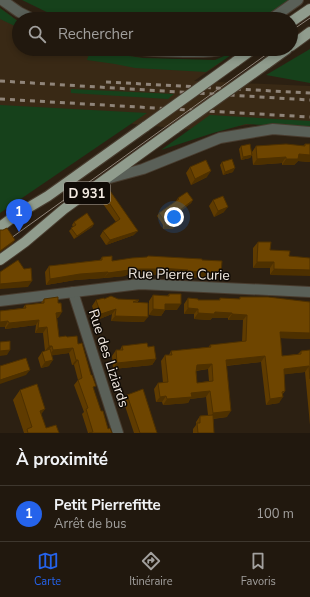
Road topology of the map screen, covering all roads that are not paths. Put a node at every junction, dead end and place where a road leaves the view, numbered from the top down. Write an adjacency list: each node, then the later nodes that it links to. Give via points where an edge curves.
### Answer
1 (2, 0): 4 (street)
2 (298, 0): 5 (street)
3 (310, 9): 6 (main road)
4 (19, 12)
5 (281, 12)
6 (298, 17)
7 (310, 32): 8 (main road)
8 (298, 41)
9 (243, 56): 13 (main road, D 931, bridge, via 48,196)
10 (277, 56): 12 (main road, D 931, bridge)
11 (310, 132): 12 (street, via 273,129 220,138 143,169)
12 (104, 180): 14 (main road, D 931)
13 (0, 227)
14 (0, 260)
15 (73, 292): 16 (street, Rue Pierre Curie, via 140,284); 17 (street, Rue Pierre Curie); 18 (street, Rue des Liziards)
16 (310, 292)
17 (0, 301)
18 (118, 433)

